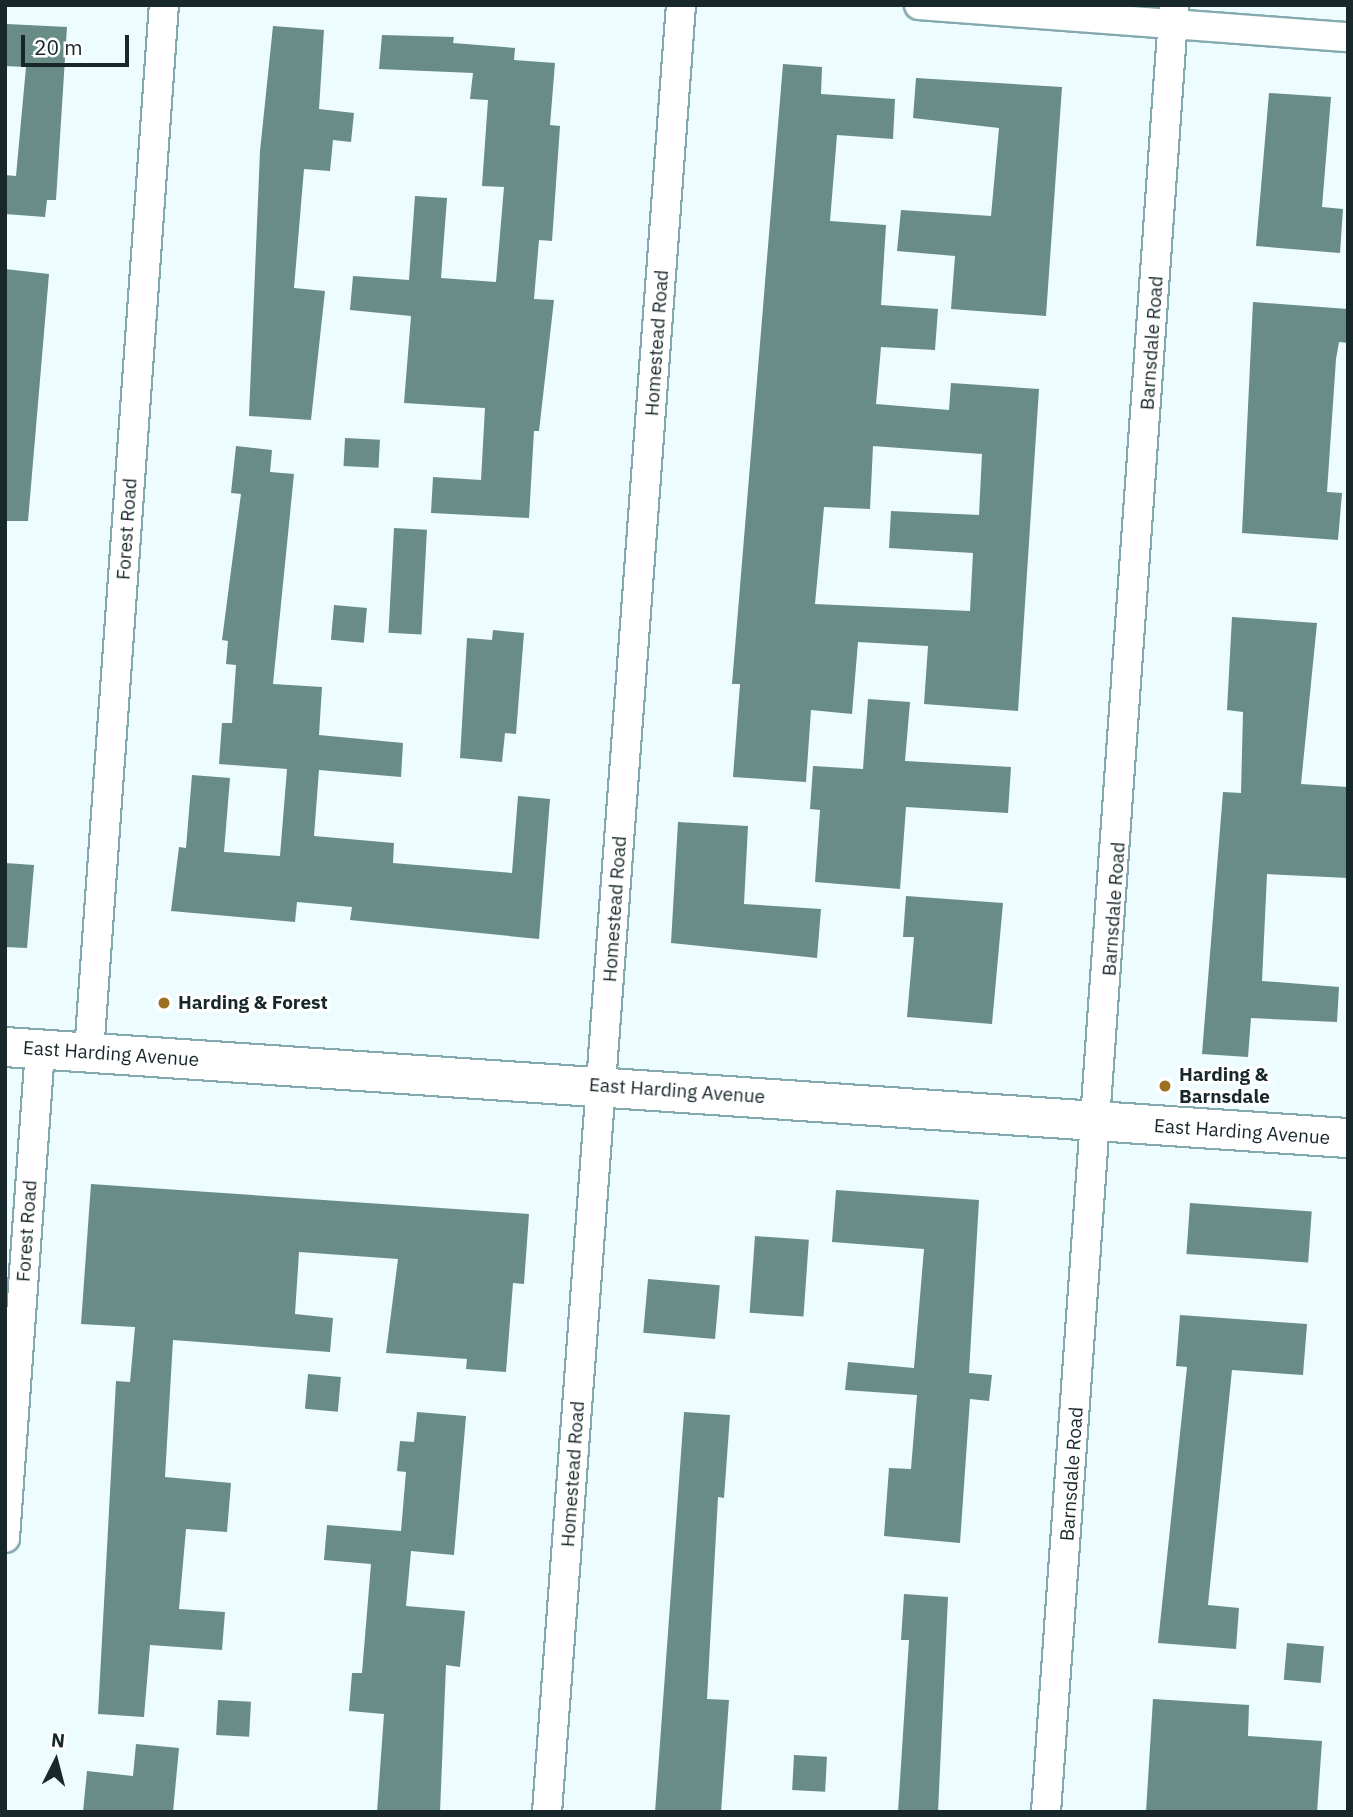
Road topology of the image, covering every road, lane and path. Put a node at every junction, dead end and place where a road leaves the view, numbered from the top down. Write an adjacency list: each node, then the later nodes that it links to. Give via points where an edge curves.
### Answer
1 (164, 5): 7 (street, Forest Road)
2 (681, 5): 8 (street, Homestead Road)
3 (919, 5): 4 (street)
4 (1174, 15): 5 (street); 9 (street, Barnsdale Road)
5 (1348, 37)
6 (22, 1049): 7 (street, East Harding Avenue); 11 (street, Forest Road)
7 (89, 1053): 8 (street, East Harding Avenue)
8 (603, 1085): 9 (street, East Harding Avenue); 12 (street, Homestead Road)
9 (1099, 1123): 10 (street, East Harding Avenue); 13 (street, Barnsdale Road)
10 (1348, 1139)
11 (5, 1538)
12 (547, 1812)
13 (1046, 1812)

